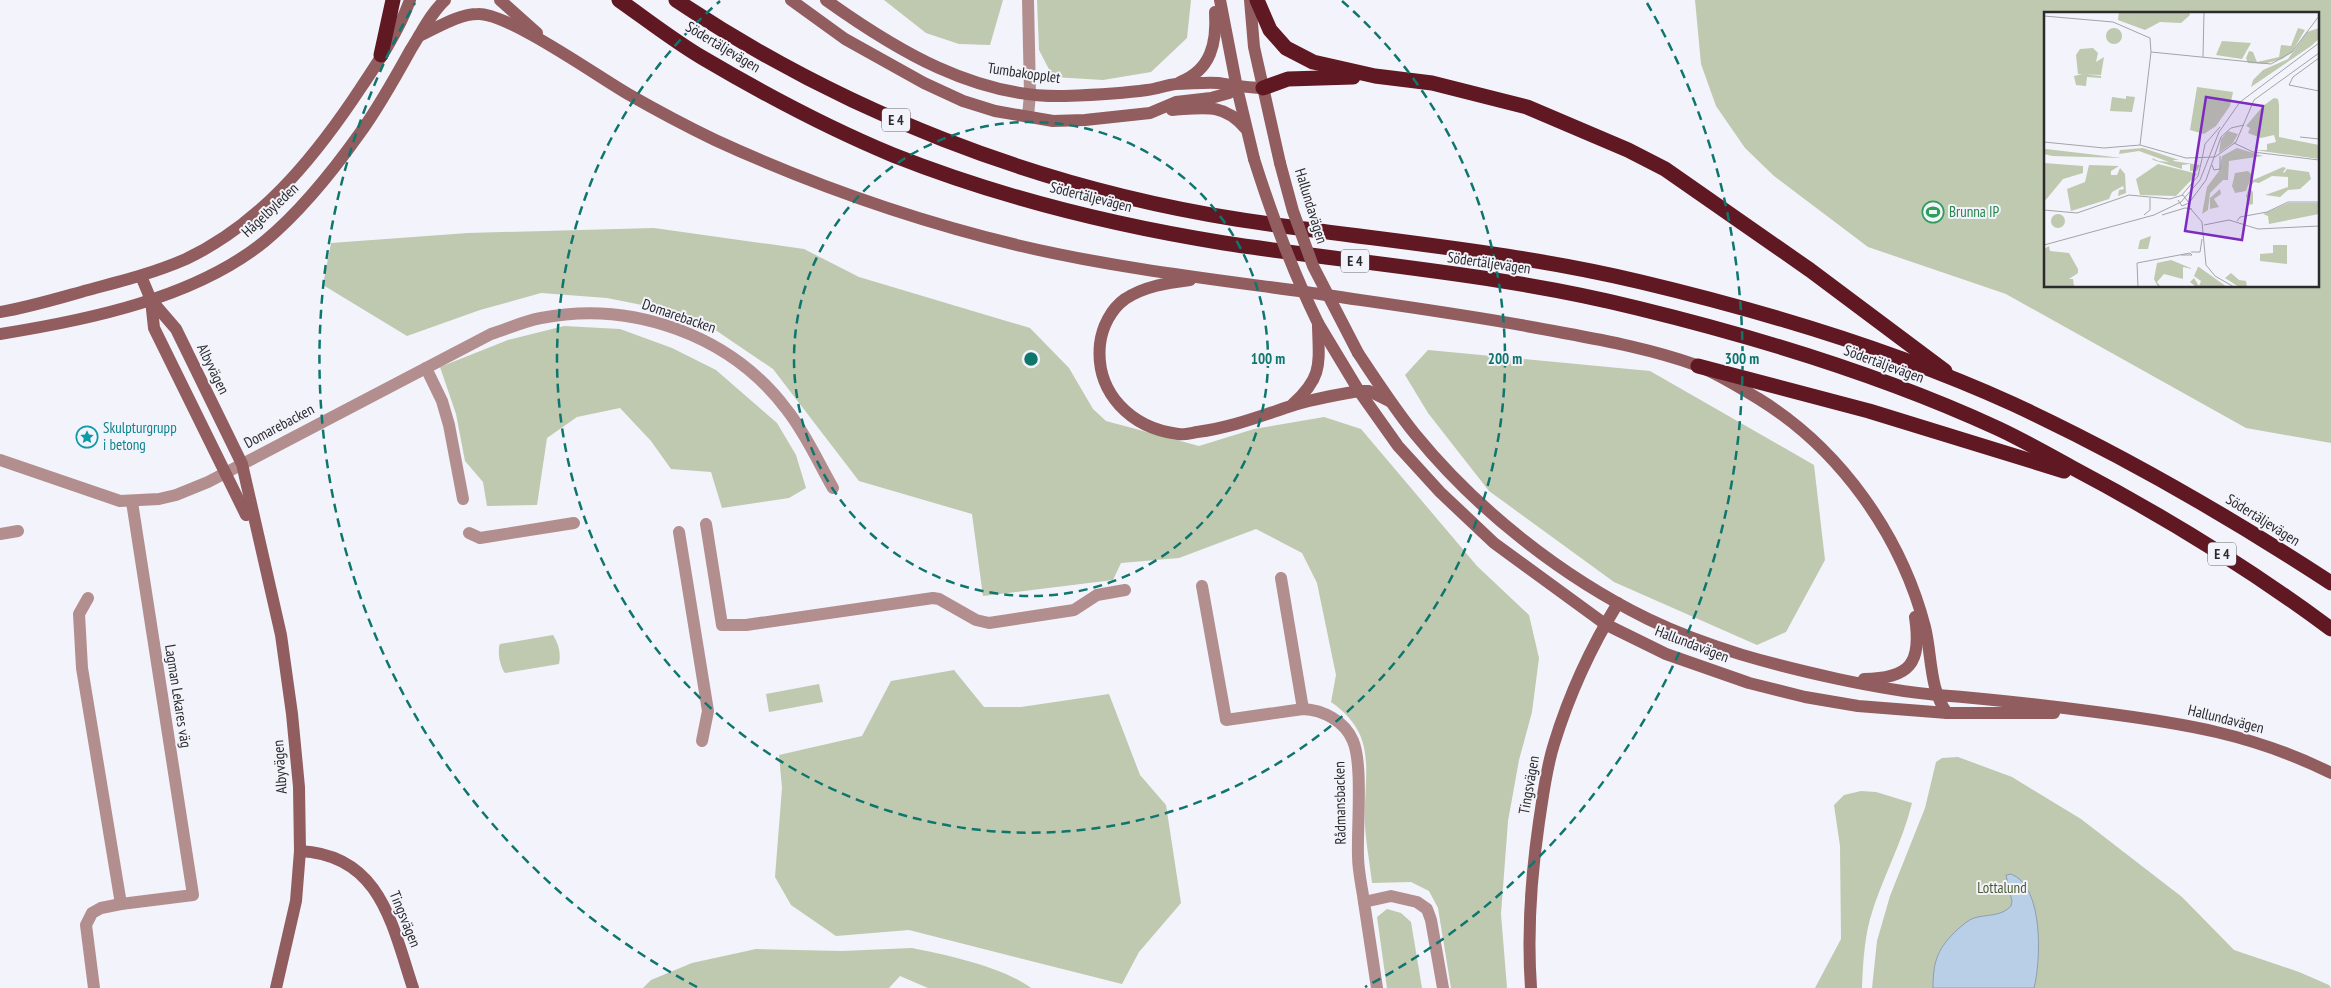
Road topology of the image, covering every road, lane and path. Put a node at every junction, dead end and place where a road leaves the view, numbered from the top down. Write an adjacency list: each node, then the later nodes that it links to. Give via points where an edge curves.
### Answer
1 (393, 0): 16 (highway)
2 (410, 0): 16 (main road, Hågelbyleden, via 406,13)
3 (446, 0): 14 (main road, Hågelbyleden)
4 (500, 0): 15 (main road)
5 (619, 0): 40 (highway, Södertäljevägen / E 4, via 699,56 812,117 893,155 1004,194 1105,220 1222,242 1531,286 1633,306 1771,343 1888,383 1999,428)
6 (676, 0): 33 (highway, E 4, via 806,79 902,123 1014,166 1134,199 1232,219 1522,259 1638,281 1778,318 1895,356)
7 (790, 0): 23 (main road, Tumbakopplet, via 845,38 924,83 963,101 995,111)
8 (826, 0): 21 (main road, Tumbakopplet, via 863,26 962,79)
9 (1028, 0): 21 (street)
10 (1214, 0): 18 (main road, via 1216,30 1211,55 1200,70)
11 (1220, 0): 19 (main road, Hallundavägen)
12 (1250, 0): 20 (main road, Hallundavägen, via 1254,47)
13 (1258, 0): 17 (highway, via 1270,30 1292,52 1313,62)
14 (419, 36): 15 (main road, via 464,16 480,13 495,16); 27 (main road, Hågelbyleden, via 360,133 288,219 235,261)
15 (552, 47): 26 (main road, via 630,95 712,138 789,172 923,221 1025,247)
16 (381, 55): 25 (main road, Hågelbyleden, via 328,136 297,173 250,219 188,258)
17 (1375, 76): 20 (highway, via 1288,79); 33 (highway, via 1432,83 1527,107 1665,169)
18 (1173, 84): 19 (main road, Tumbakopplet, via 1216,83); 21 (main road, Tumbakopplet, via 1098,94)
19 (1237, 88): 20 (main road, Tumbakopplet); 22 (main road, Tumbakopplet, via 1211,98 1176,102); 24 (main road, Hallundavägen)
20 (1263, 88): 35 (main road, Hallundavägen, bridge, via 1293,211 1313,266 1358,353)
21 (1030, 94): 23 (street)
22 (1150, 113): 23 (main road, Tumbakopplet, via 1053,121); 24 (main road, Tumbakopplet, via 1208,108 1223,110 1236,116)
23 (1028, 116)
24 (1246, 130): 29 (main road, Hallundavägen, bridge, via 1273,219 1294,274)
25 (141, 276): 27 (main road, Albyvägen); 28 (main road, Hågelbyleden)
26 (1210, 278): 31 (main road, via 1505,321 1612,342); 36 (main road, via 1142,289 1124,300 1108,318 1102,333 1101,372 1107,391 1123,410 1146,426 1179,435 1222,429)
27 (151, 300): 30 (main road, Hågelbyleden); 38 (main road, Albyvägen, via 176,329); 39 (main road, Albyvägen, via 154,328)
28 (3, 311)
29 (1318, 323): 34 (main road, Hallundavägen); 36 (main road, via 1316,378)
30 (0, 334)
31 (1698, 366): 40 (highway, via 1869,411); 54 (main road, via 1759,399 1789,419 1817,444 1873,510)
32 (426, 368): 38 (street, Domarebacken); 41 (street, Domarebacken, via 491,334 541,318 583,313 617,314 650,320 719,347 746,367 787,409); 42 (street, via 449,425)
33 (1961, 382): 52 (highway, Södertäljevägen / E 4, via 2013,404 2122,459)
34 (1359, 391): 35 (main road, Hallundavägen, via 1379,395); 36 (main road); 58 (main road, Hallundavägen, via 1398,446 1440,492 1494,543)
35 (1392, 403): 57 (main road, Hallundavägen, via 1416,435 1491,512 1546,556)
36 (1290, 407)
37 (0, 460): 43 (street, via 120,501)
38 (242, 464): 39 (street, Domarebacken); 50 (main road, Albyvägen)
39 (227, 472): 43 (street, via 176,495); 50 (main road, Albyvägen)
40 (2108, 486): 59 (highway, Södertäljevägen / E 4, via 2183,528 2292,599)
41 (833, 488)
42 (462, 499)
43 (132, 502): 69 (street, Lagman Lekares väg, via 193,895)
44 (574, 523): 48 (street, via 480,538)
45 (706, 524): 55 (street, via 722,625 727,626 933,598 976,620 989,622 1074,610 1097,596)
46 (18, 531): 49 (street)
47 (679, 532): 65 (street, via 708,711)
48 (469, 533)
49 (0, 534)
50 (260, 545): 67 (main road, Albyvägen, via 281,634 292,714 299,786)
51 (1282, 578): 62 (street)
52 (2331, 583)
53 (1202, 586): 62 (street, Rådmansbacken, via 1226,720)
54 (1911, 588): 60 (main road, via 1917,629 1916,654 1912,663 1887,679); 61 (main road, via 1925,626)
55 (1125, 590)
56 (88, 598): 69 (street, via 79,614 82,668)
57 (1618, 603): 58 (main road, Tingsvägen); 60 (main road, Hallundavägen, via 1707,643 1797,670)
58 (1605, 624): 63 (main road, Hallundavägen, via 1666,654 1749,683 1858,706); 75 (main road, Tingsvägen, via 1563,716 1544,786 1533,870 1528,946)
59 (2331, 629)
60 (1845, 680): 61 (main road, Hallundavägen)
61 (1936, 695): 63 (main road); 64 (main road, Hallundavägen, via 1987,698)
62 (1303, 709): 68 (street, Rådmansbacken, via 1325,714 1347,731 1353,742 1357,774 1358,858)
63 (1948, 713): 64 (main road, Hallundavägen)
64 (2109, 714): 66 (main road, Hallundavägen, via 2196,726 2251,740)
65 (702, 741)
66 (2331, 773)
67 (300, 851): 71 (main road, Albyvägen, via 296,900); 72 (main road, Tingsvägen, via 317,852 341,860 373,886 390,920)
68 (1364, 902): 73 (street, Rådmansbacken); 74 (street, via 1392,896 1417,902 1427,909)
69 (121, 904): 70 (street, via 92,913 86,925)
70 (94, 988)
71 (276, 988)
72 (412, 988)
73 (1377, 988)
74 (1443, 988)
75 (1531, 988)

